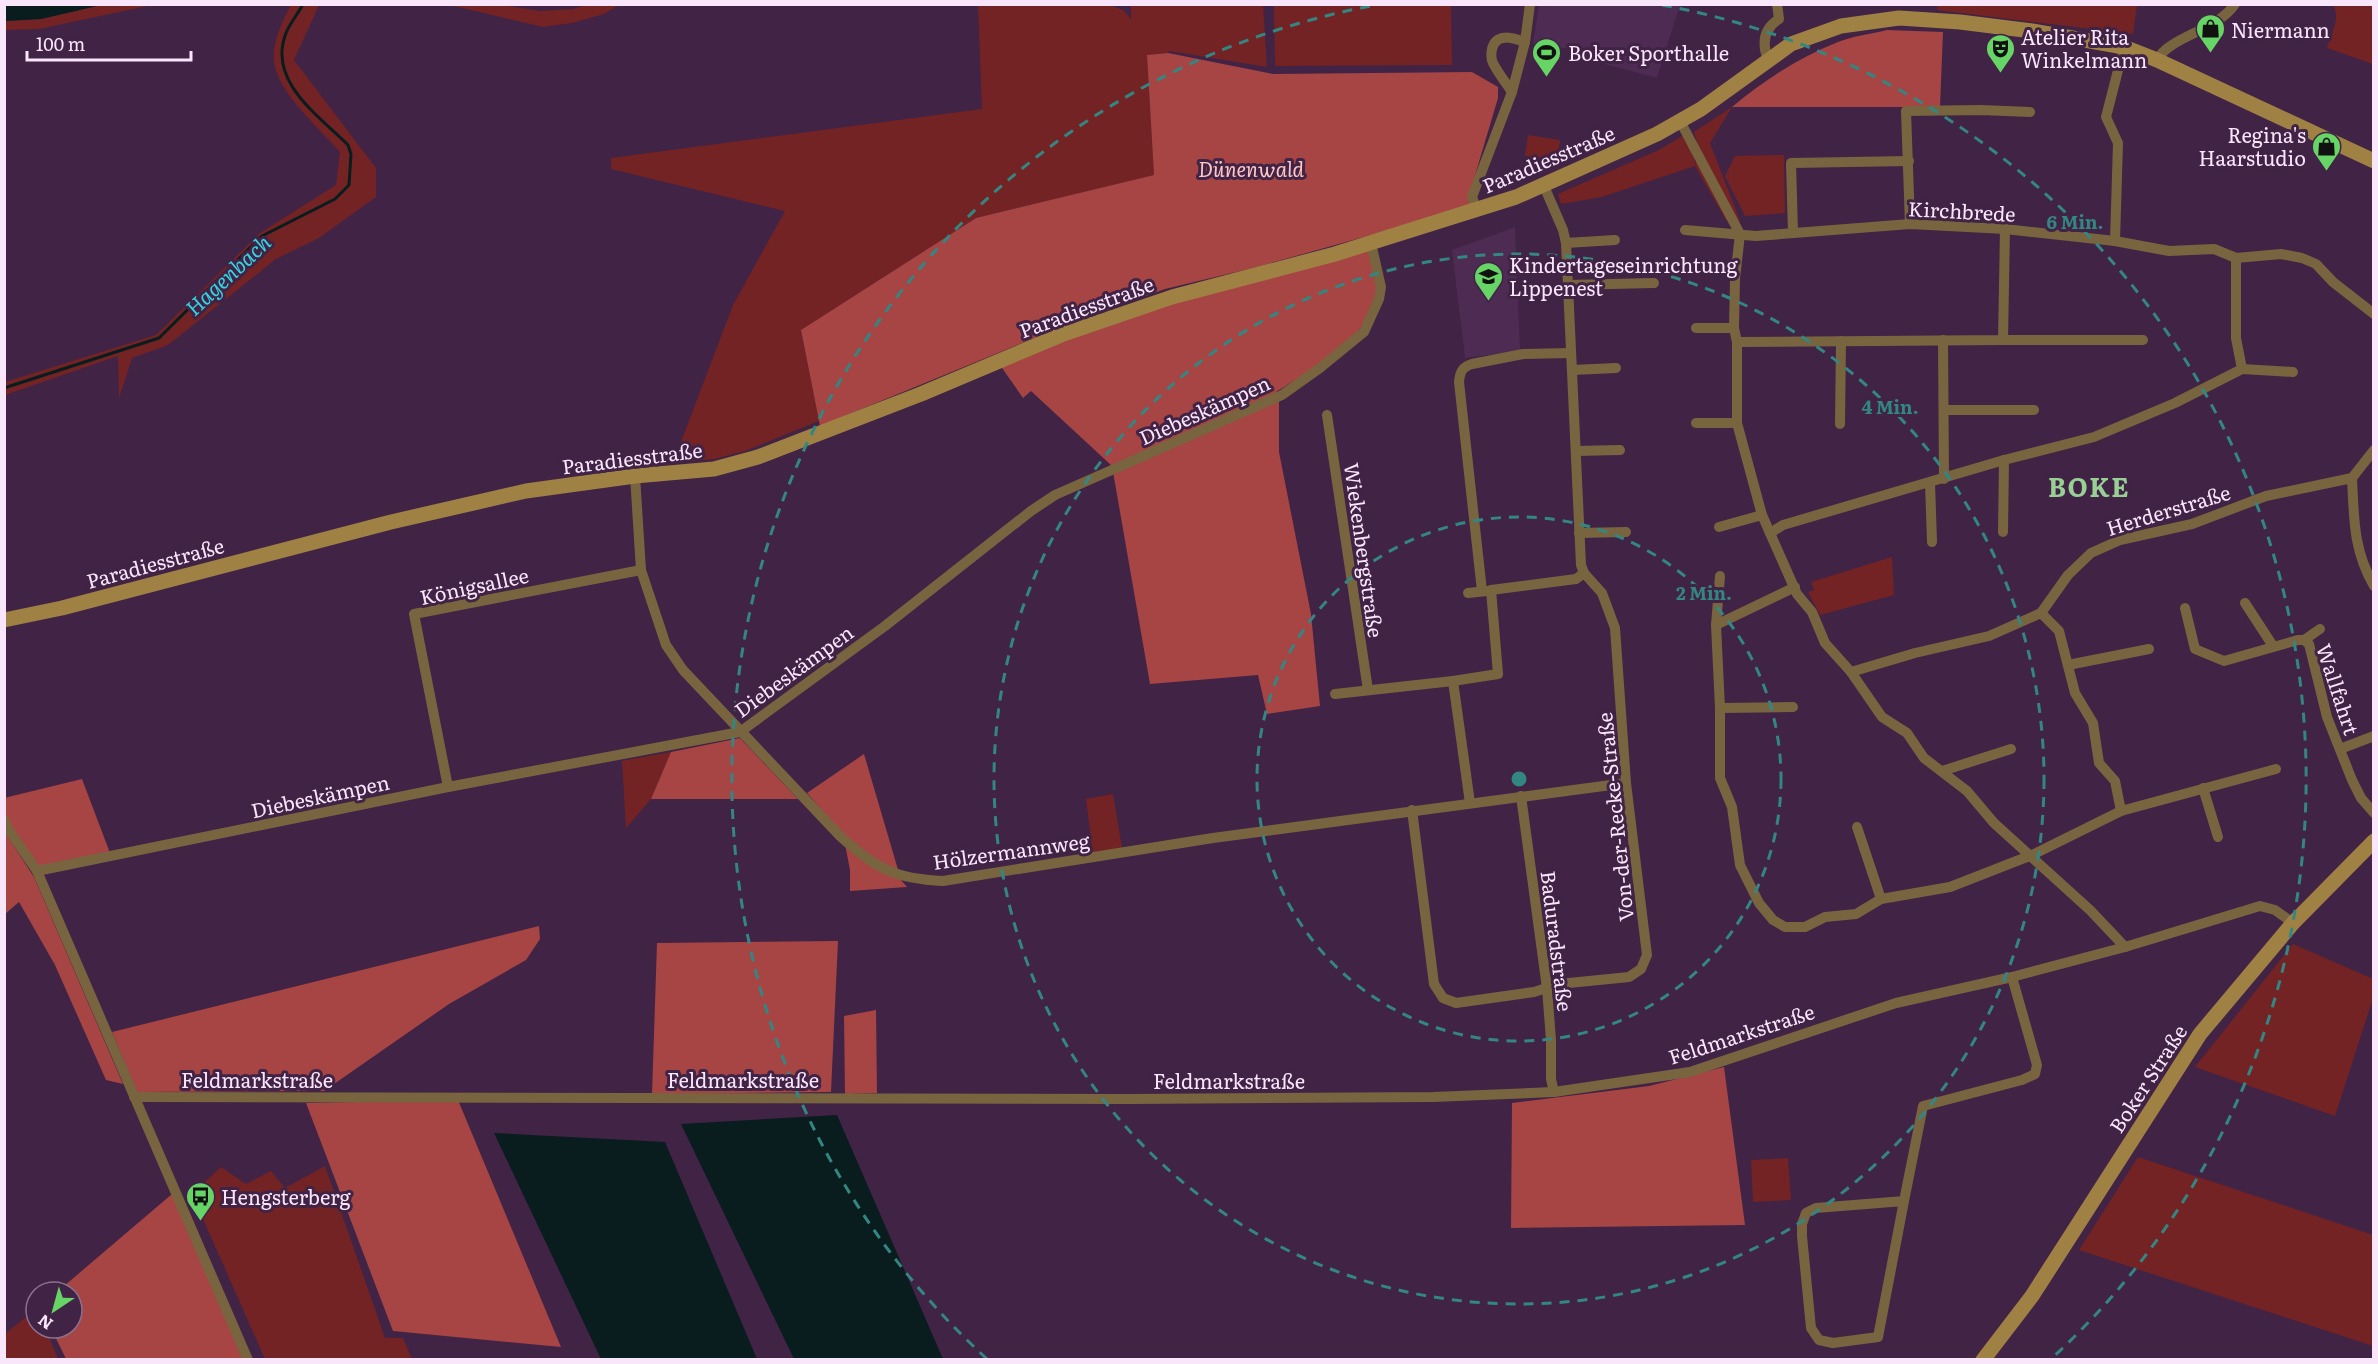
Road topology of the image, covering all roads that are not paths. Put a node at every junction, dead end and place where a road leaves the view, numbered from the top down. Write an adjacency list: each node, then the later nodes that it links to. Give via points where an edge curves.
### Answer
1 (1530, 4): 4 (street)
2 (1778, 4): 6 (street, via 1779,19 1768,30 1763,46)
3 (2235, 4): 7 (street, via 2220,20 2167,49)
4 (1525, 42): 8 (street); 8 (street, via 1503,37 1492,47 1493,64)
5 (2124, 47): 6 (main road, Paradiesstraße, via 2007,28 1899,18 1828,29 1791,44); 7 (main road, Paradiesstraße); 21 (street, via 2106,117 2118,143)
6 (1768, 60): 10 (main road, Paradiesstraße)
7 (2157, 60): 11 (main road, Paradiesstraße)
8 (1512, 92): 14 (street, via 1472,197)
9 (2030, 112): 12 (street, via 1906,111)
10 (1680, 121): 13 (main road, Paradiesstraße); 19 (street)
11 (2373, 160)
12 (1909, 161): 15 (street); 18 (street, via 1791,163)
13 (1544, 186): 14 (main road, Paradiesstraße); 23 (street)
14 (1477, 210): 22 (main road, Paradiesstraße)
15 (1910, 224): 16 (street, Kirchbrede); 18 (street, Kirchbrede)
16 (2005, 229): 21 (street, Kirchbrede); 31 (street)
17 (1685, 230): 19 (street, Kirchbrede)
18 (1793, 233): 19 (street, Kirchbrede)
19 (1740, 234): 29 (street)
20 (1615, 240): 23 (street)
21 (2115, 240): 24 (street, Kirchbrede, via 2169,250 2214,249)
22 (1371, 243): 50 (main road, Paradiesstraße, via 1172,297 1061,335 758,457 714,469); 84 (street, Diebeskämpen, via 1381,287 1379,299 1364,332 1320,369 1282,395 1055,495)
23 (1566, 243): 26 (street)
24 (2236, 258): 27 (street, Kirchbrede, via 2281,254 2311,261); 37 (street, via 2236,338)
25 (1654, 283): 26 (street)
26 (1568, 285): 35 (street)
27 (2373, 314)
28 (1696, 328): 29 (street)
29 (1734, 328): 34 (street)
30 (1943, 340): 31 (street); 33 (street); 40 (street)
31 (2003, 340): 32 (street)
32 (2143, 340)
33 (1841, 341): 34 (street); 45 (street)
34 (1737, 342): 44 (street)
35 (1571, 353): 38 (street); 66 (street, via 1523,354 1465,366 1460,373)
36 (1616, 368): 38 (street)
37 (2242, 369): 39 (street); 49 (street, via 2117,429)
38 (1572, 370): 48 (street)
39 (2293, 372)
40 (1944, 410): 41 (street); 52 (street)
41 (2034, 410)
42 (1327, 415): 80 (street, Wiekenbergstraße)
43 (1696, 423): 44 (street)
44 (1737, 423): 54 (street)
45 (1840, 424)
46 (1620, 450): 48 (street)
47 (2373, 450): 51 (street)
48 (1576, 451): 59 (street)
49 (2004, 460): 52 (street); 58 (street)
50 (635, 476): 61 (street, Hölzermannweg); 71 (main road, Paradiesstraße, via 515,494 391,522)
51 (2352, 478): 64 (street, via 2355,538); 70 (street, Herderstraße, via 2266,496 2192,524 2120,540 2091,553 2068,575)
52 (1944, 479): 53 (street)
53 (1930, 483): 57 (street); 60 (street)
54 (1762, 515): 55 (street); 57 (street)
55 (1719, 527)
56 (1626, 532): 59 (street)
57 (1770, 532): 65 (street)
58 (2003, 532)
59 (1579, 533): 62 (street)
60 (1932, 542)
61 (641, 570): 84 (street, Hölzermannweg, via 666,645 683,670); 91 (street, Königsallee, via 414,614)
62 (1584, 573): 66 (street, via 1576,579); 90 (street, Von-der-Recke-Straße, via 1602,593 1614,628)
63 (1720, 576): 72 (street)
64 (2373, 586)
65 (1795, 587): 72 (street); 78 (street, via 1812,612 1825,643)
66 (1487, 591): 67 (street); 79 (street, via 1498,674)
67 (1468, 593)
68 (2245, 603): 75 (street)
69 (2185, 608): 75 (street, Wallfahrt, via 2195,649 2224,660)
70 (2041, 613): 77 (street, via 2059,631); 78 (street, via 1989,636)
71 (4, 620)
72 (1716, 625): 83 (street)
73 (2320, 629): 74 (street, Wallfahrt)
74 (2304, 640): 75 (street, Wallfahrt); 87 (street, Wallfahrt, via 2309,644 2327,717)
75 (2273, 645)
76 (2149, 648): 77 (street)
77 (2068, 665): 96 (street, via 2075,693 2093,723 2100,763 2115,781)
78 (1851, 672): 89 (street, via 1882,717 1907,733 1924,758)
79 (1453, 681): 80 (street); 94 (street)
80 (1368, 690): 81 (street)
81 (1335, 694)
82 (1793, 707): 83 (street)
83 (1720, 708): 104 (street, via 1720,778 1732,807 1740,865 1759,903 1773,920 1785,927 1805,927 1825,917 1856,914)
84 (740, 732): 91 (street, Diebeskämpen); 95 (street, Hölzermannweg, via 866,860 921,880 943,881)
85 (2373, 736): 87 (street, Wallfahrt)
86 (2011, 749): 89 (street)
87 (2340, 749): 97 (street, Wallfahrt, via 2361,798)
88 (2276, 769): 92 (street)
89 (1942, 771): 102 (street)
90 (1626, 783): 93 (street, Hölzermannweg); 108 (street, Von-der-Recke-Straße, via 1645,962 1629,977)
91 (448, 787): 103 (street, Diebeskämpen)
92 (2203, 788): 96 (street); 100 (street)
93 (1521, 796): 94 (street, Hölzermannweg); 108 (street, Baduradstraße)
94 (1470, 803): 95 (street, Hölzermannweg)
95 (1412, 810): 108 (street, via 1434,984 1443,998 1456,1003)
96 (2121, 811): 102 (street)
97 (2373, 813)
98 (4, 820): 103 (street)
99 (1857, 827): 104 (street)
100 (2218, 837)
101 (2373, 841): 105 (main road, Boker Straße)
102 (2032, 855): 104 (street, via 1950,886); 106 (street)
103 (37, 871): 110 (street)
104 (1881, 899)
105 (2294, 923): 106 (street, Feldmarkstraße, via 2275,910 2260,906); 113 (main road, Boker Straße, via 2200,1034 2032,1296)
106 (2125, 947): 107 (street, Feldmarkstraße)
107 (2012, 977): 109 (street, Feldmarkstraße, via 1896,1003 1690,1072); 111 (street, via 2037,1065 2035,1074 1923,1106)
108 (1547, 988): 109 (street, Baduradstraße)
109 (1554, 1092): 110 (street, Feldmarkstraße, via 1433,1097 1129,1099)
110 (134, 1097): 112 (street)
111 (1904, 1201): 111 (street, via 1816,1208 1806,1213 1802,1224 1811,1328 1819,1340 1833,1343 1878,1337)
112 (248, 1359)
113 (1983, 1359)

